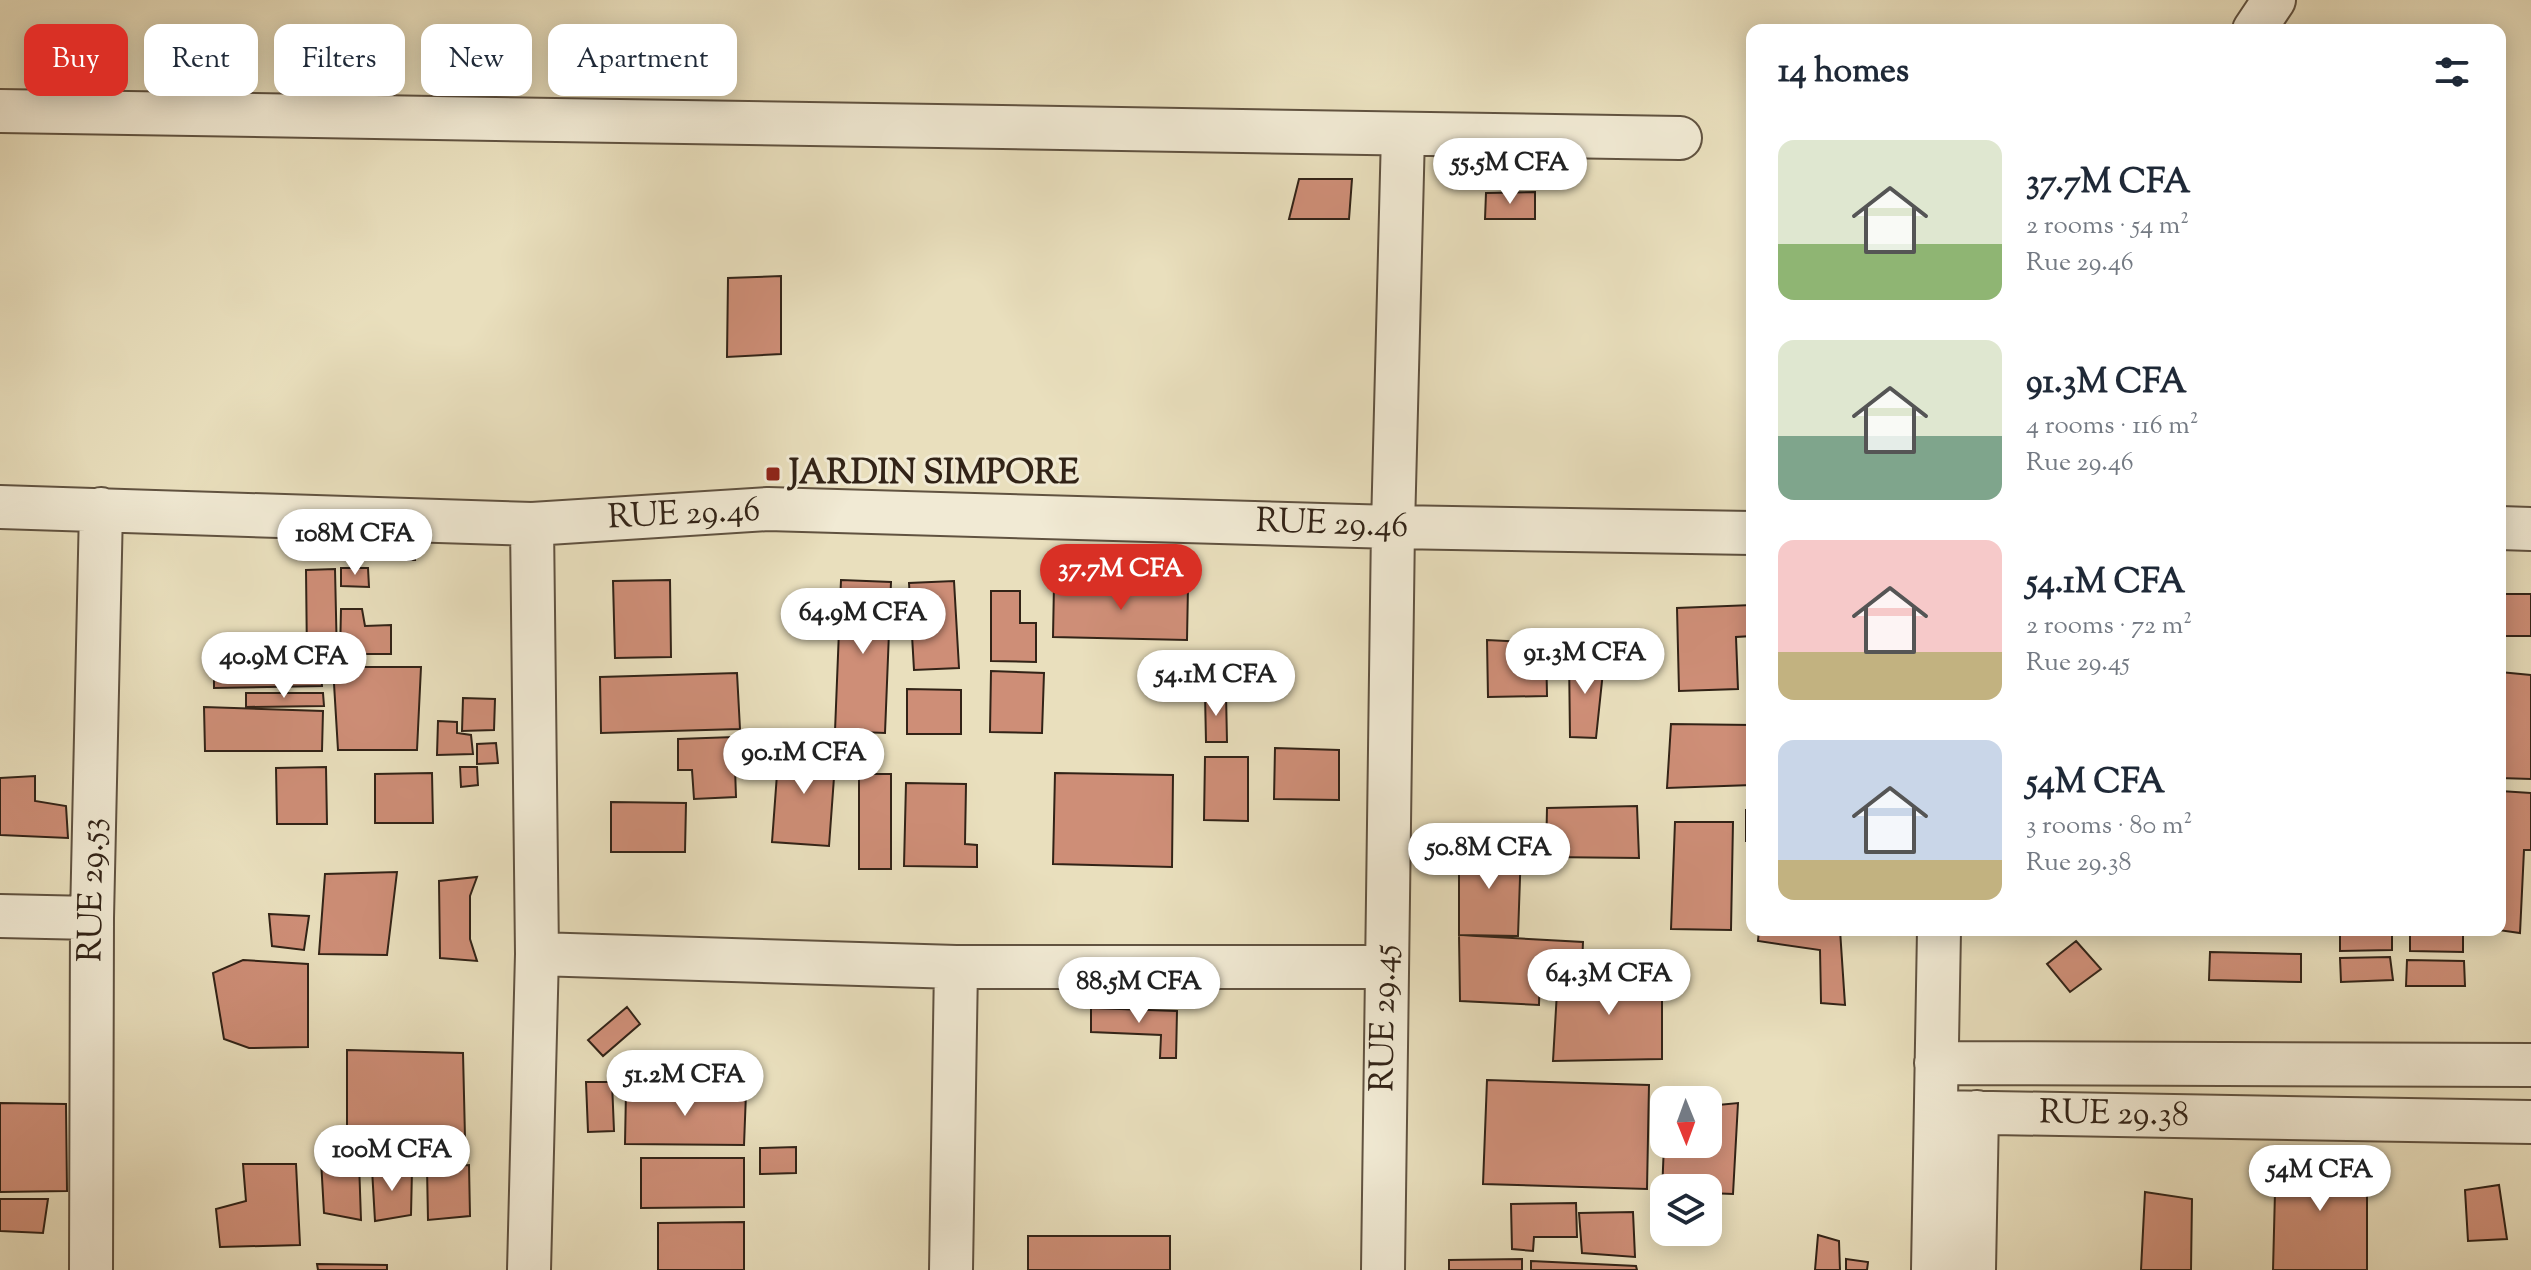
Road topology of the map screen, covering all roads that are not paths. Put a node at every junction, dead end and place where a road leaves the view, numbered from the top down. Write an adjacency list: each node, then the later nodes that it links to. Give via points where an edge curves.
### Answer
1 (2274, 0): 2 (street)
2 (2258, 24)
3 (0, 111): 4 (street)
4 (1403, 134): 5 (street); 9 (street, RUE 29.45)
5 (1680, 138)
6 (0, 507): 7 (street, RUE 29.46)
7 (101, 509): 8 (street, RUE 29.46); 14 (street, RUE 29.53)
8 (532, 524): 9 (street, RUE 29.46, via 768,509); 16 (street)
9 (1393, 527): 12 (street, RUE 29.46); 18 (street, RUE 29.45)
10 (2506, 528): 11 (street)
11 (2531, 529)
12 (1746, 533)
13 (0, 916): 14 (street)
14 (92, 918): 24 (street, RUE 29.53)
15 (1939, 936): 19 (street)
16 (537, 954): 17 (street); 25 (street)
17 (956, 967): 18 (street); 26 (street)
18 (1386, 967): 27 (street, RUE 29.45)
19 (1936, 1063): 20 (street); 21 (street)
20 (2531, 1065)
21 (1936, 1112): 22 (street, RUE 29.38); 28 (street)
22 (1977, 1112): 23 (street, RUE 29.38); 29 (street)
23 (2531, 1122)
24 (91, 1270)
25 (529, 1270)
26 (951, 1270)
27 (1383, 1270)
28 (1933, 1270)
29 (1974, 1270)

